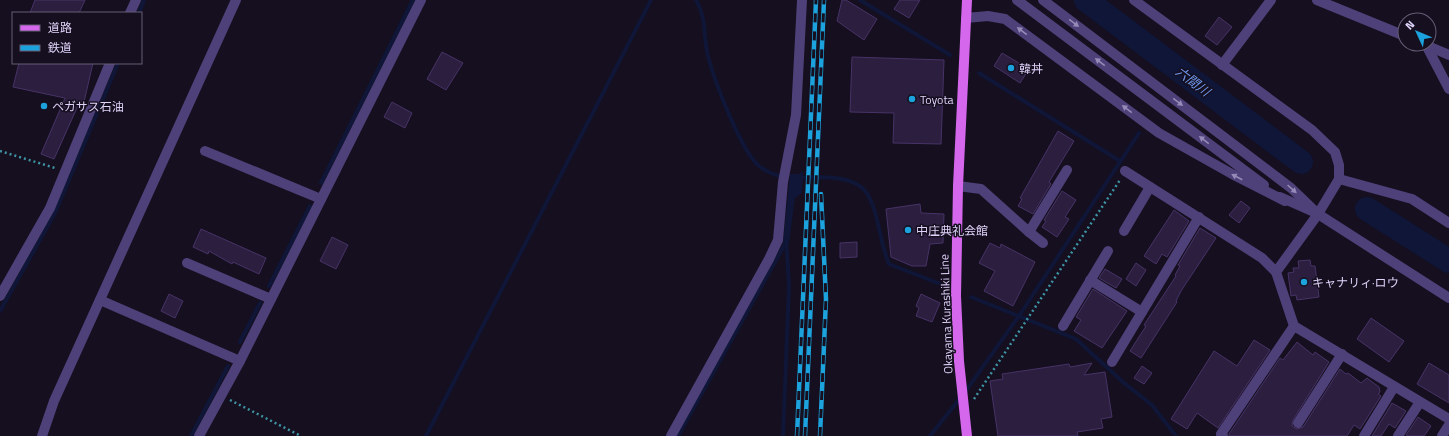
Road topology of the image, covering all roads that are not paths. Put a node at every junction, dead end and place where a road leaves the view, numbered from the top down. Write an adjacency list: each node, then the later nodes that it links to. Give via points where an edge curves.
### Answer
1 (136, 0): 11 (street)
2 (236, 0): 41 (street)
3 (421, 0): 26 (street)
4 (802, 0): 55 (street, via 796,115 784,177 778,240)
5 (967, 0): 12 (main road, Okayama Kurashiki Line)
6 (1017, 0): 27 (street, one-way to 6)
7 (1043, 0): 28 (street, one-way to 28, via 1292,188)
8 (1134, 0): 18 (street)
9 (1271, 0): 18 (street)
10 (1318, 0): 13 (street)
11 (130, 12)
12 (966, 18): 24 (main road, Okayama Kurashiki Line); 27 (street, one-way to 12, via 1159,133 1006,19 988,16)
13 (1397, 33)
14 (1437, 50): 16 (street)
15 (1429, 52): 19 (street)
16 (1449, 55)
17 (110, 64): 38 (street, via 50,208)
18 (1222, 65): 23 (street, via 1328,144 1335,152 1339,165)
19 (1449, 89)
20 (205, 151): 26 (street)
21 (1067, 170): 32 (street)
22 (1125, 171): 25 (street)
23 (1339, 179): 28 (street); 30 (street, via 1412,199)
24 (958, 186): 32 (street, via 981,189); 56 (main road, Okayama Kurashiki Line, via 956,296)
25 (1150, 187): 29 (street); 31 (street)
26 (321, 199): 40 (street)
27 (1284, 201): 28 (street)
28 (1318, 214): 36 (street); 39 (street)
29 (1199, 217): 36 (street, via 1262,258); 42 (street)
30 (1449, 223)
31 (1124, 231)
32 (1029, 232): 33 (street)
33 (1043, 243)
34 (1108, 251): 37 (street)
35 (186, 263): 40 (street)
36 (1276, 272): 44 (street)
37 (1090, 280): 42 (street); 43 (street)
38 (0, 296)
39 (1449, 298)
40 (271, 299): 46 (street)
41 (100, 300): 46 (street); 53 (street, via 54,401)
42 (1142, 312): 47 (street)
43 (1063, 326)
44 (1294, 326): 45 (street); 57 (street, via 1221,434)
45 (1342, 354): 48 (street); 51 (street)
46 (240, 361): 54 (street)
47 (1112, 362)
48 (1394, 387): 49 (street); 58 (street)
49 (1420, 402): 50 (street); 59 (street)
50 (1449, 419)
51 (1298, 423)
52 (1449, 425): 60 (street)
53 (42, 436)
54 (199, 436)
55 (671, 436)
56 (967, 436)
57 (1223, 436)
58 (1364, 436)
59 (1398, 436)
60 (1442, 436)

